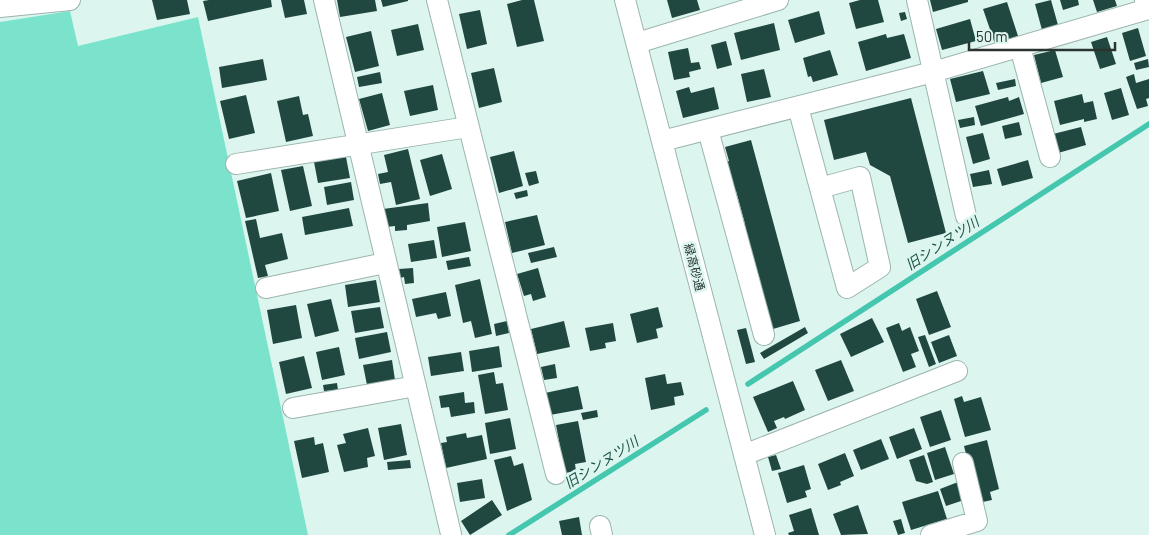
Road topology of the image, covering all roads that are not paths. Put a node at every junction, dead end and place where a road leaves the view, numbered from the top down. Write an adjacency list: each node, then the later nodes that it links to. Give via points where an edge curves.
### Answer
1 (70, 0): 7 (street)
2 (324, 0): 16 (street)
3 (437, 0): 13 (street)
4 (625, 0): 9 (street, 緑高砂通)
5 (778, 0): 9 (street)
6 (917, 0): 11 (street)
7 (0, 8)
8 (1147, 8): 10 (street)
9 (637, 43): 15 (street, 緑高砂通)
10 (1020, 47): 11 (street); 17 (street)
11 (933, 72): 12 (street); 20 (street)
12 (798, 107): 14 (street); 19 (street)
13 (468, 127): 16 (street); 29 (street)
14 (708, 130): 15 (street); 23 (street)
15 (662, 141): 27 (street, 緑高砂通)
16 (358, 145): 18 (street); 21 (street)
17 (1050, 157)
18 (236, 164)
19 (820, 188): 19 (street, via 860,177 880,267 847,288)
20 (966, 216)
21 (386, 264): 22 (street); 25 (street)
22 (266, 288)
23 (764, 335)
24 (957, 370): 27 (street)
25 (416, 386): 26 (street); 30 (street)
26 (293, 408)
27 (744, 455): 31 (street, 緑高砂通)
28 (963, 463): 32 (street, via 977,521)
29 (556, 474)
30 (451, 534)
31 (765, 535)
32 (931, 535)

